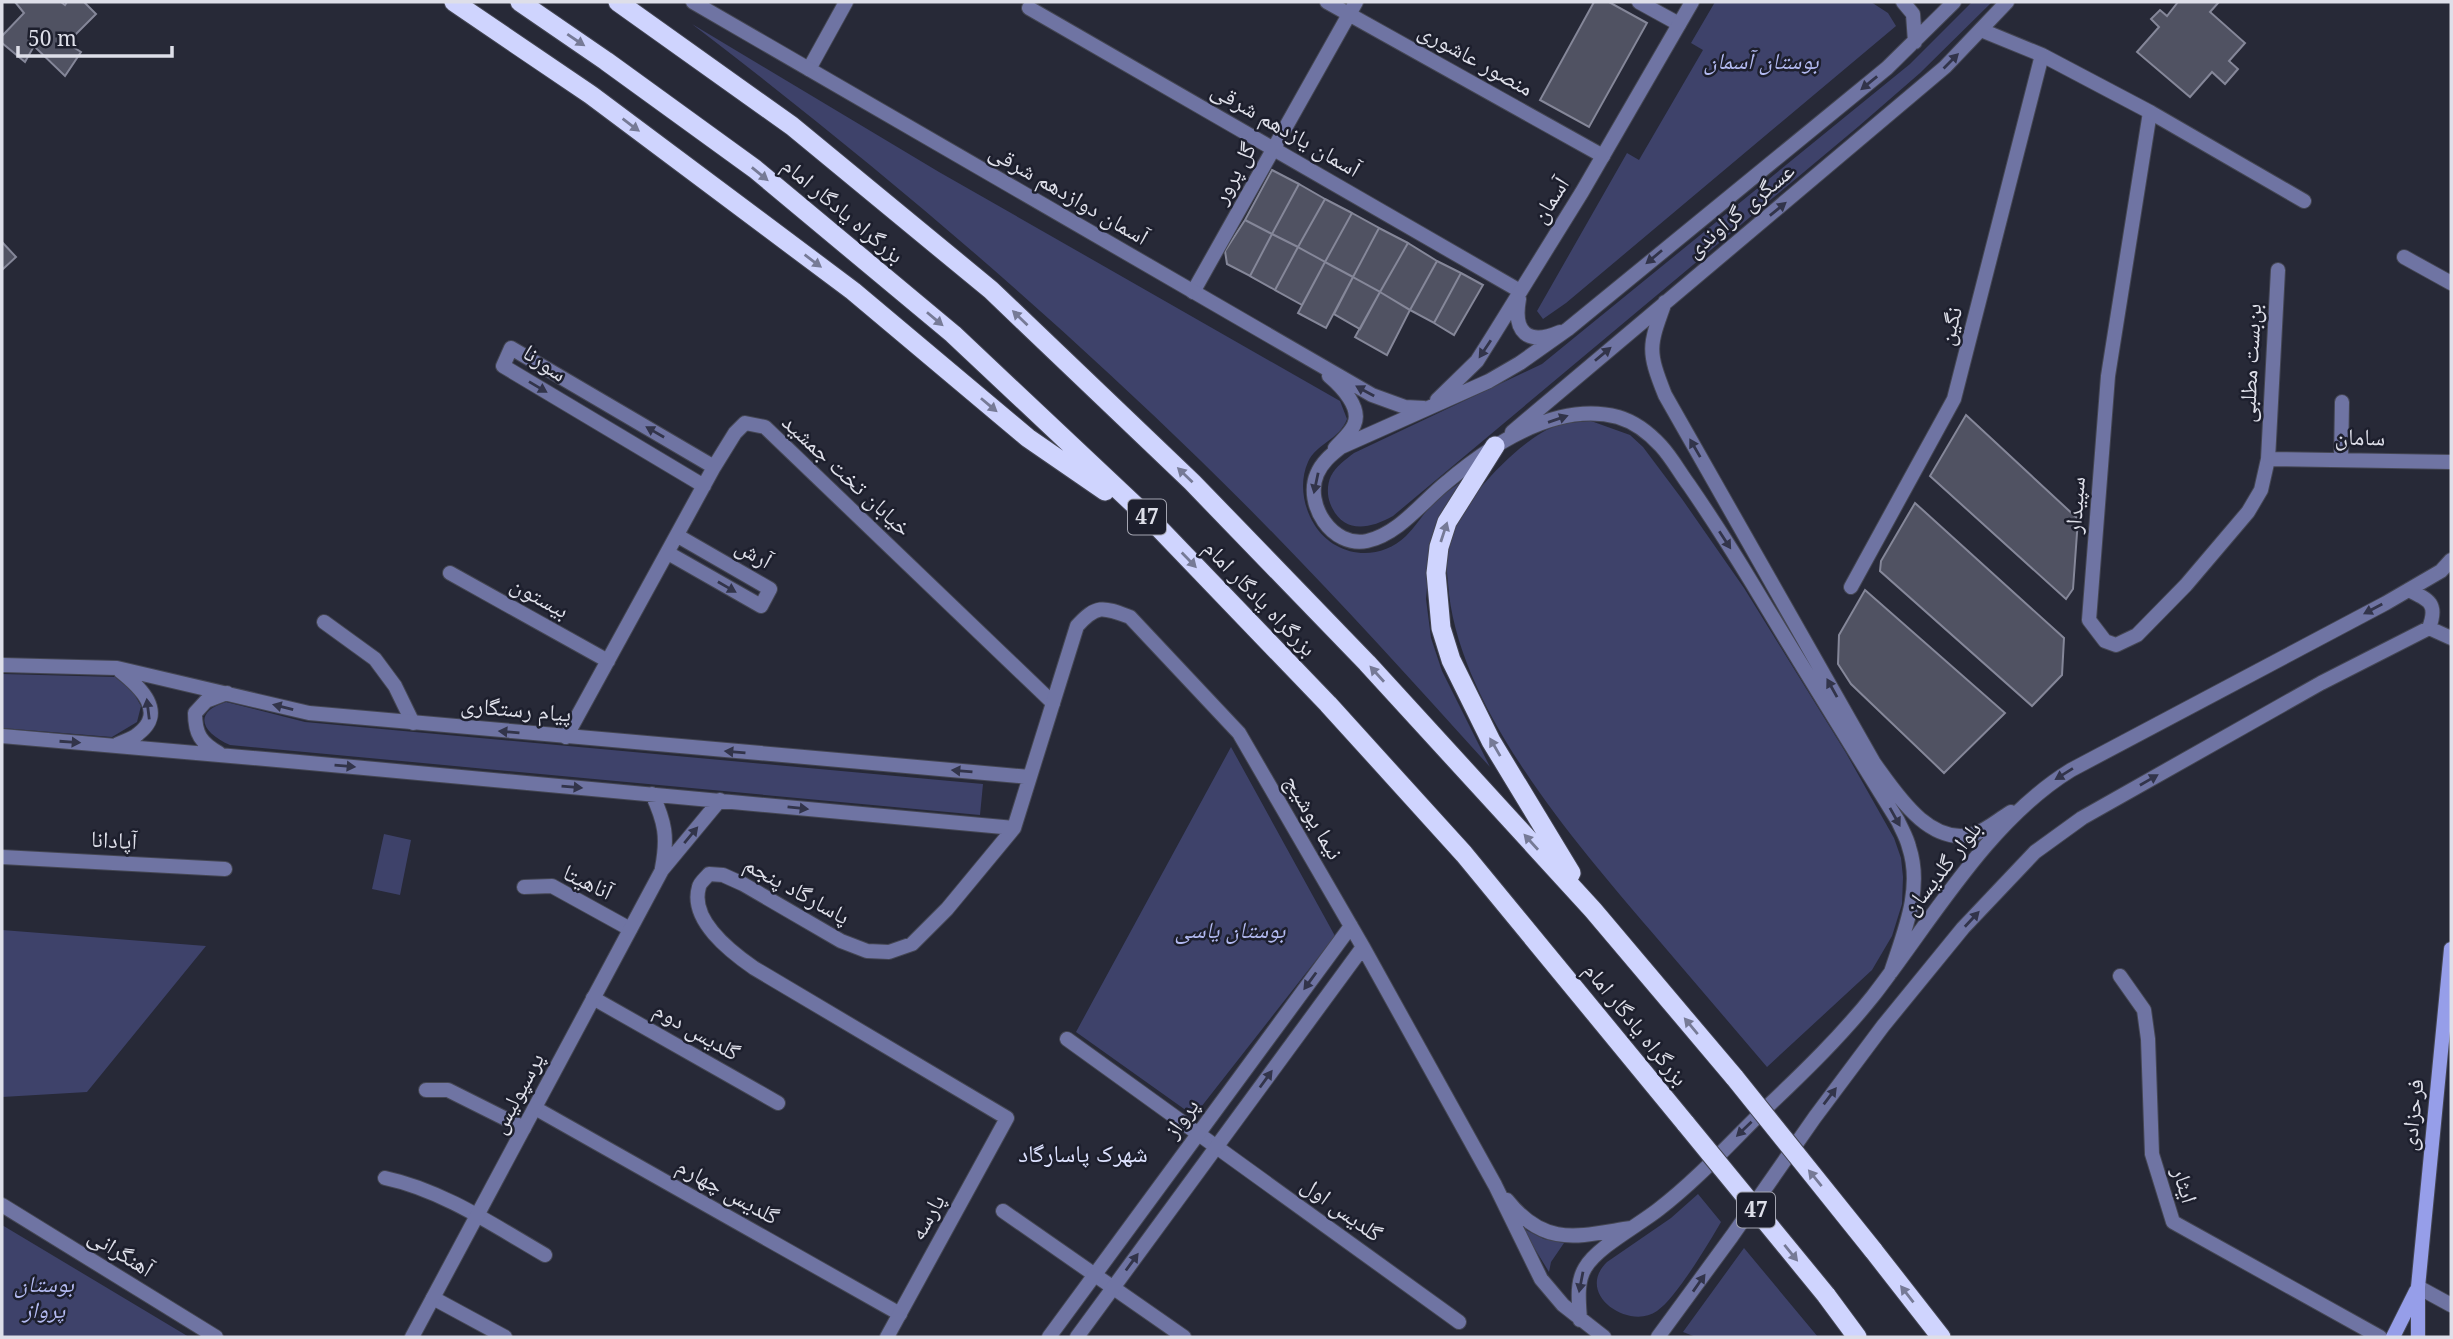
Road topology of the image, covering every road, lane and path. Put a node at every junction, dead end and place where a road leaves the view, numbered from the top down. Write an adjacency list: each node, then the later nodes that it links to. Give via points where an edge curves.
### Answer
1 (454, 2): 40 (highway, one-way to 40, via 591,95 853,291 1028,438)
2 (520, 2): 40 (highway, بزرگراه یادگار امام / 47, one-way to 40, via 755,169 953,334)
3 (618, 2): 69 (highway, بزرگراه یادگار امام / 47, one-way to 3, via 1358,653 1192,482 991,290 792,126)
4 (693, 2): 18 (street, آسمان دوازدهم شرقی)
5 (846, 2): 18 (street)
6 (1326, 2): 13 (street, منصور عاشوری)
7 (1639, 2): 14 (street)
8 (1692, 2): 14 (street, آسمان)
9 (1903, 2): 16 (street, via 1913,14)
10 (1954, 2): 16 (street, عسگری گراوندی)
11 (2007, 2): 15 (street, عسگری گراوندی)
12 (1029, 8): 20 (street, آسمان یازدهم شرقی)
13 (1352, 8): 20 (street, گل پرور); 21 (street, منصور عاشوری)
14 (1679, 24): 21 (street, آسمان)
15 (1981, 30): 17 (street); 28 (street, عسگری گراوندی, one-way to 15, via 1934,76)
16 (1915, 43): 29 (street, عسگری گراوندی, one-way to 29)
17 (2042, 55): 19 (street); 45 (street, نگین, via 1954,399)
18 (808, 69): 27 (street, آسمان دوازدهم شرقی)
19 (2150, 112): 22 (street); 35 (street, سپیدار, via 2108,376 2089,620 2105,641 2116,645 2137,635 2186,585 2248,512)
20 (1274, 148): 26 (street, آسمان یازدهم شرقی); 27 (street, گل پرور)
21 (1603, 156): 26 (street, آسمان)
22 (2304, 201)
23 (2404, 257): 25 (street)
24 (2278, 270): 35 (street, بن‌بست مطلبی)
25 (2451, 283)
26 (1520, 291): 29 (street, via 1516,315 1524,333 1547,336); 32 (street, آسمان, one-way to 32, via 1477,361)
27 (1193, 292): 30 (street, آسمان دوازدهم شرقی)
28 (1665, 302): 33 (street, عسگری گراوندی, one-way to 28); 62 (street, one-way to 28, via 1984,829 1961,836 1938,831 1921,819 1882,774 1665,395 1651,347)
29 (1568, 329): 32 (street, عسگری گراوندی, via 1489,381)
30 (1307, 357): 32 (street, آسمان دوازدهم شرقی, one-way to 30, via 1388,402); 34 (street, via 1348,396 1356,412 1352,429)
31 (2342, 402): 36 (street)
32 (1429, 409): 34 (street, عسگری گراوندی, via 1341,447)
33 (1495, 446): 34 (street, one-way to 33, via 1316,475 1317,513 1337,534 1365,541 1407,518); 69 (highway, one-way to 33, via 1491,741 1451,660 1441,628 1436,573 1439,547 1447,522); 74 (street, one-way to 74, via 1568,415 1591,412 1630,422 1663,448 1732,551 1898,821 1910,848 1912,907)
34 (1327, 458)
35 (2268, 459): 36 (street, سامان)
36 (2341, 460): 37 (street, سامان)
37 (2451, 462)
38 (714, 467): 39 (street, خیابان تخت جمشید); 39 (street, سورنا, one-way to 39, via 511,348 503,366); 54 (street, خیابان تخت جمشید, via 745,423 765,426)
39 (704, 486): 41 (street, خیابان تخت جمشید)
40 (1157, 526): 109 (highway, بزرگراه یادگار امام / 47, one-way to 109, bridge, via 1464,854)
41 (678, 536): 42 (street, خیابان تخت جمشید); 42 (street, آرش, one-way to 41, via 761,606 770,589)
42 (668, 552): 50 (street, خیابان تخت جمشید)
43 (2451, 560): 46 (street, بلوار گلدیسان)
44 (450, 573): 50 (street, بیستون)
45 (1851, 587)
46 (2409, 590): 48 (street, via 2432,606); 62 (street, بلوار گلدیسان, one-way to 62, via 2071,770)
47 (324, 622): 55 (street, via 375,659)
48 (2429, 628): 49 (street); 108 (street, one-way to 48, via 1883,1026 1963,928 2035,852 2082,818 2321,683)
49 (2451, 638)
50 (608, 661): 57 (street, خیابان تخت جمشید)
51 (2, 665): 52 (street, پیام رستگاری)
52 (117, 668): 53 (street, پیام رستگاری); 58 (street, one-way to 52, via 138,735 149,721 150,703 140,687)
53 (227, 693): 55 (street, پیام رستگاری, one-way to 53, via 309,713); 59 (street, via 206,701 195,713 195,729 204,745)
54 (1053, 703): 60 (street); 70 (street, نیما یوشیج, via 1077,626 1090,612 1108,609 1130,617 1239,733)
55 (413, 723): 57 (street, پیام رستگاری, one-way to 55)
56 (2, 736): 58 (street, one-way to 58)
57 (566, 737): 60 (street, پیام رستگاری, one-way to 57)
58 (116, 745): 59 (street)
59 (222, 755): 61 (street, one-way to 61)
60 (1030, 777): 64 (street)
61 (652, 794): 63 (street); 67 (street, پرسپولیس, via 663,818 667,844)
62 (2035, 796): 74 (street, بلوار گلدیسان, via 1988,845)
63 (720, 800): 64 (street, one-way to 64); 67 (street, پرسپولیس, one-way to 63)
64 (1014, 828): 81 (street, پاسارگاد پنجم, via 912,944 889,952 867,951 841,942 723,875 709,874 699,885 698,901 708,926 727,949 754,968)
65 (2, 857): 66 (street, آپادانا)
66 (225, 869)
67 (662, 870): 71 (street, پرسپولیس)
68 (524, 887): 71 (street, آناهیتا, via 552,886)
69 (1593, 910): 110 (highway, بزرگراه یادگار امام / 47, one-way to 69, bridge, via 1735,1077)
70 (1351, 926): 72 (street, نیما یوشیج); 83 (street, پرواز, one-way to 83)
71 (630, 929): 76 (street, پرسپولیس)
72 (1363, 947): 84 (street, پرواز, one-way to 72); 86 (street, نیما یوشیج)
73 (2451, 949): 94 (main road, فرحزادی)
74 (1891, 972): 90 (street, بلوار گلدیسان, one-way to 90, via 1822,1052 1669,1200)
75 (2120, 976): 111 (street, ایثار, via 2144,1010 2152,1154 2173,1222)
76 (593, 998): 79 (street, گلدیس دوم); 80 (street, پرسپولیس)
77 (1067, 1039): 83 (street)
78 (426, 1090): 82 (street, via 448,1090)
79 (778, 1103)
80 (535, 1108): 82 (street, پرسپولیس); 97 (street, گلدیس چهارم)
81 (1007, 1118): 97 (street, پارسه)
82 (524, 1128): 89 (street, پرسپولیس)
83 (1198, 1134): 84 (street, گلدیس اول); 92 (street, پرواز)
84 (1217, 1147): 93 (street, پرواز, one-way to 84); 99 (street, گلدیس اول)
85 (385, 1178): 89 (street, via 408,1183)
86 (1495, 1185): 90 (street, via 1528,1220 1559,1236); 98 (street, via 1541,1279)
87 (2, 1205): 100 (street, آهنگرانی)
88 (1003, 1211): 92 (street)
89 (477, 1215): 91 (street); 95 (street, پرسپولیس)
90 (1634, 1227): 98 (street, بلوار گلدیسان, one-way to 98, via 1586,1265 1579,1290)
91 (545, 1255)
92 (1095, 1274): 93 (street); 104 (street, پرواز)
93 (1114, 1287): 105 (street, پرواز); 106 (street)
94 (2418, 1287): 96 (street); 112 (main road); 113 (main road, فرحزادی)
95 (433, 1298): 101 (street, پرسپولیس); 102 (street)
96 (2451, 1305)
97 (900, 1314): 103 (street, پارسه)
98 (1580, 1320): 107 (street)
99 (1459, 1322)
100 (215, 1337)
101 (412, 1337)
102 (505, 1337)
103 (887, 1337)
104 (1049, 1337)
105 (1077, 1337)
106 (1184, 1337)
107 (1604, 1337)
108 (1658, 1337)
109 (1857, 1337)
110 (1941, 1337)
111 (2380, 1337)
112 (2393, 1337)
113 (2418, 1337)

